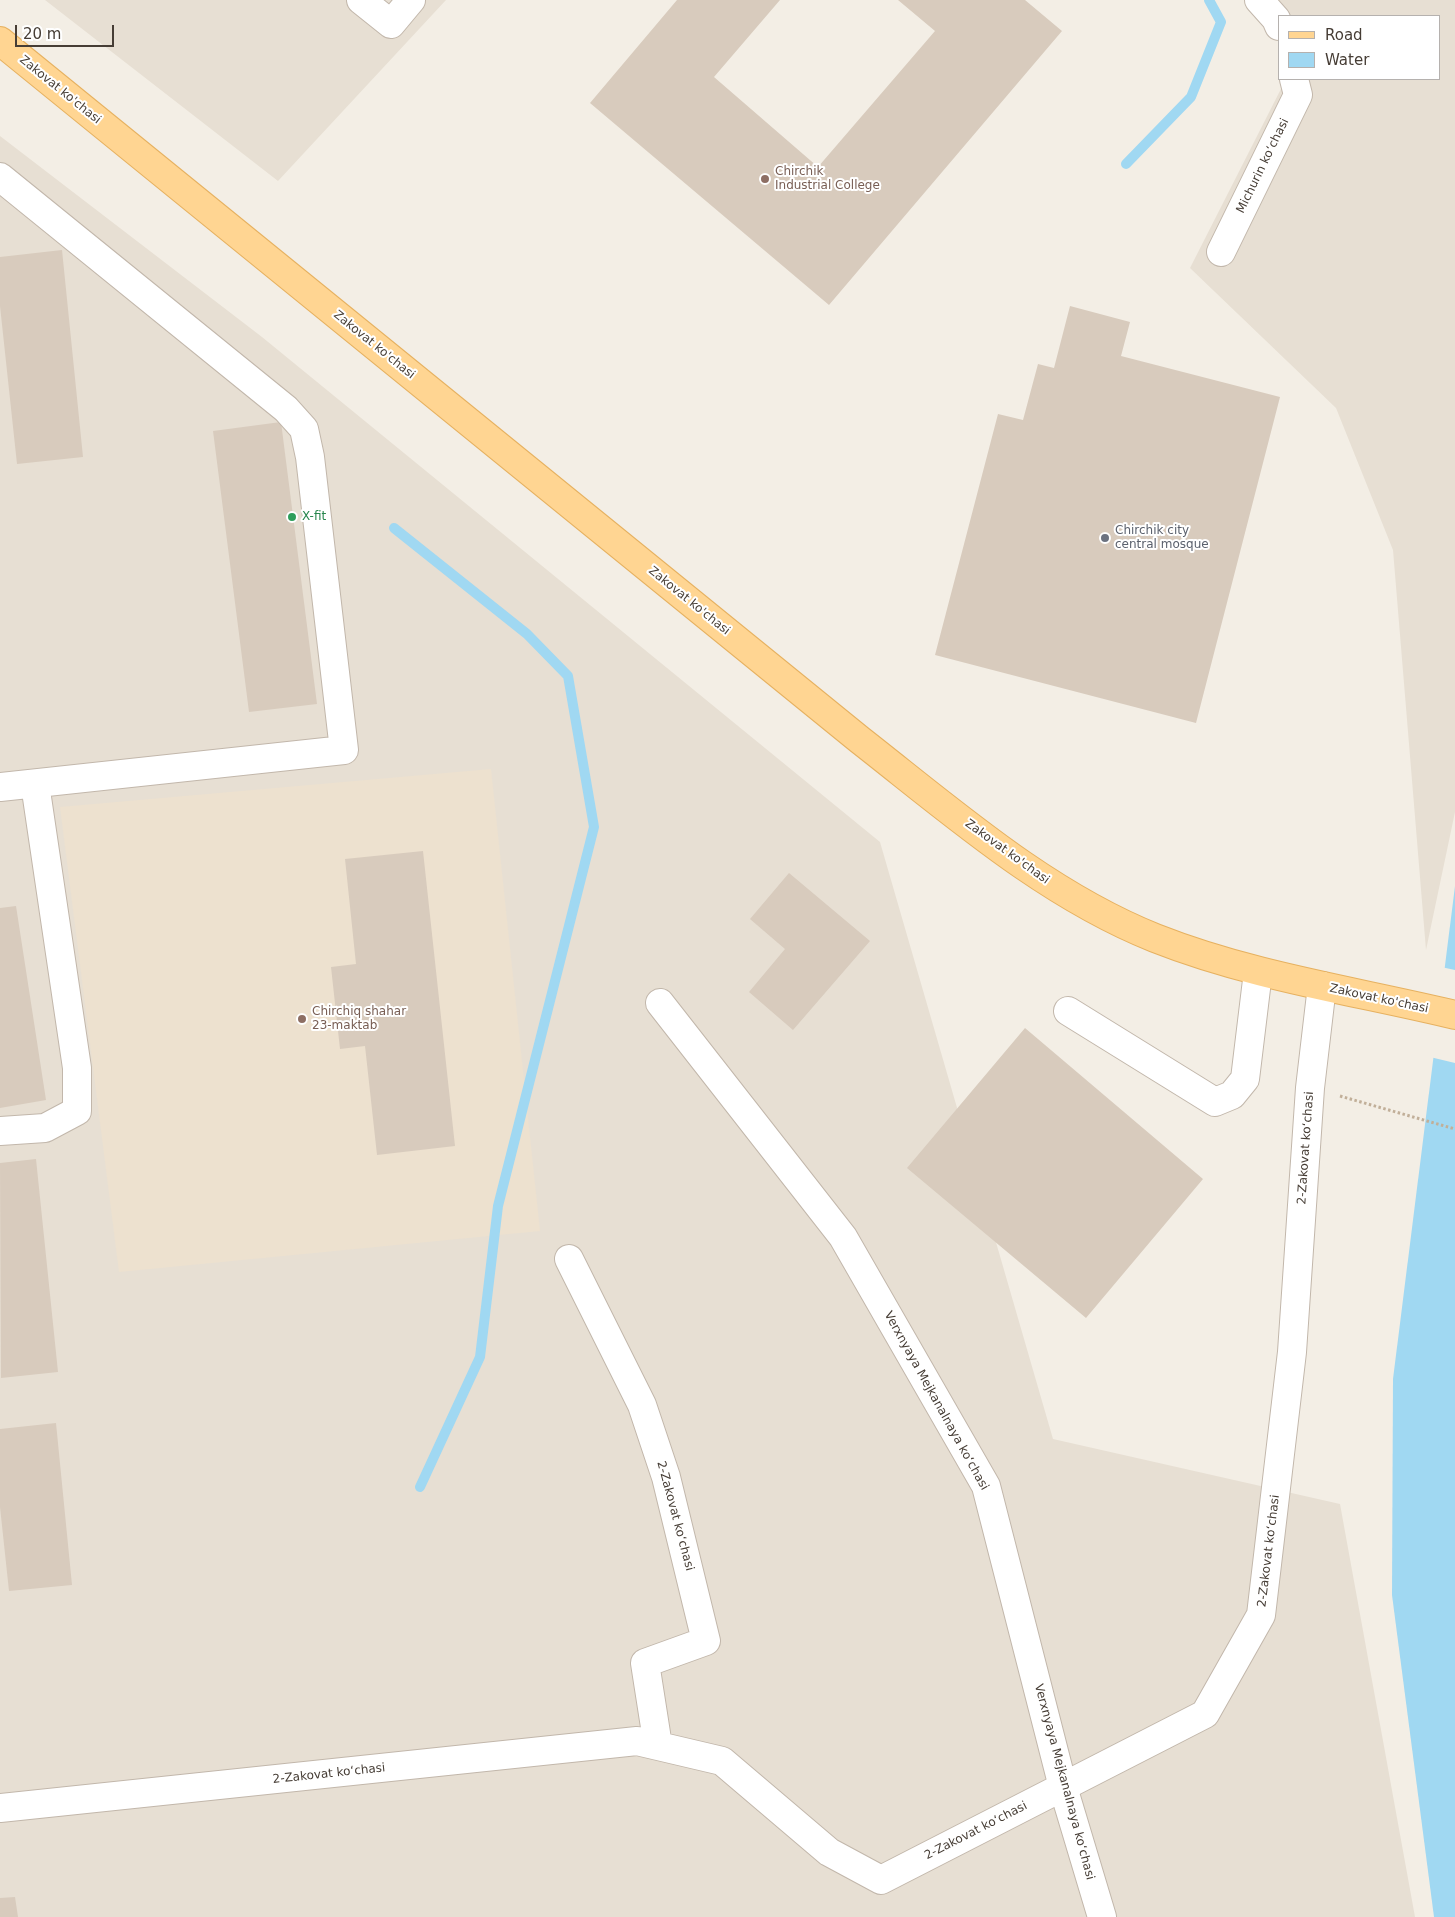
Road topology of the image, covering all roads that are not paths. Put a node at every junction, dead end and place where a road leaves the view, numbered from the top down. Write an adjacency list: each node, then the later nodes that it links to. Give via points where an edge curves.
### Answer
1 (361, 0): 2 (street, via 392,24)
2 (412, 0)
3 (1259, 0): 4 (street)
4 (1278, 24)
5 (0, 41): 11 (main road, Zakovat ko'chasi, via 853,734 995,844 1052,884 1102,913 1153,937)
6 (1294, 80): 8 (street, Michurin ko‘chasi, via 1298,95)
7 (0, 177): 9 (street, via 286,409 304,429 344,750)
8 (1221, 252)
9 (35, 784): 10 (street); 16 (street, via 77,1068 78,1111 45,1128)
10 (0, 787)
11 (1258, 972): 12 (main road, Zakovat ko'chasi); 14 (street, via 1245,1079 1232,1094 1215,1102)
12 (1322, 986): 15 (main road, Zakovat ko'chasi); 19 (street, 2-Zakovat ko‘chasi, via 1310,1088 1292,1352 1261,1615 1205,1714)
13 (660, 1003): 19 (street, Verxnyaya Mejkanalnaya ko‘chasi, via 843,1237 986,1486)
14 (1068, 1011)
15 (1455, 1016)
16 (0, 1131)
17 (569, 1259): 18 (street, 2-Zakovat ko‘chasi, via 642,1405 666,1477 706,1641 645,1663)
18 (658, 1746): 19 (street, 2-Zakovat ko‘chasi, via 722,1761 829,1852 881,1880); 20 (street, 2-Zakovat ko‘chasi, via 637,1741)
19 (1063, 1787): 21 (street, Verxnyaya Mejkanalnaya ko‘chasi)
20 (0, 1808)
21 (1102, 1917)

